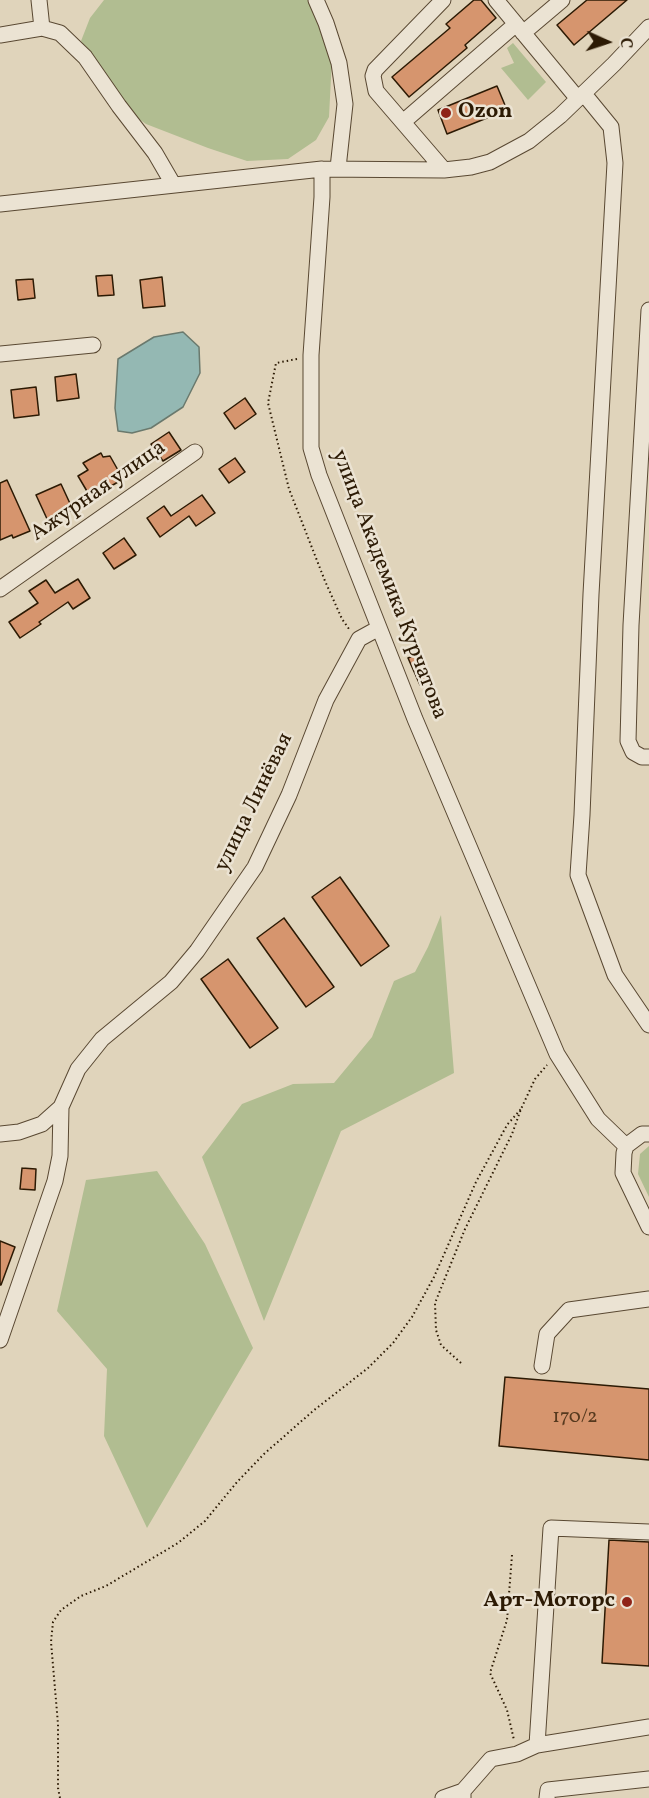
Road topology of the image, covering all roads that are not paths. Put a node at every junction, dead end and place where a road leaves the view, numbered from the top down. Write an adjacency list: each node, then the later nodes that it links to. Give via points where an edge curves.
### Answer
1 (39, 0): 6 (street)
2 (316, 0): 12 (street, via 339,63 345,104)
3 (443, 0): 11 (street, via 375,70 376,91)
4 (496, 0): 7 (street)
5 (562, 0): 7 (street)
6 (42, 28): 8 (street); 15 (street, via 60,33 85,57)
7 (520, 29): 10 (street); 11 (street)
8 (0, 36)
9 (647, 36): 10 (street)
10 (581, 96): 14 (street, via 514,150 490,162); 24 (street, via 611,127 615,163 578,875 615,975)
11 (403, 122): 14 (street)
12 (338, 168): 13 (street); 14 (street)
13 (322, 169): 15 (street); 22 (street, улица Академика Курчатова, via 311,355 311,448)
14 (444, 170)
15 (173, 184): 16 (street)
16 (0, 204)
17 (649, 310): 23 (street, via 628,741 633,752)
18 (93, 345): 19 (street)
19 (0, 354)
20 (195, 452): 21 (street, Ажурная улица)
21 (0, 589)
22 (380, 628): 25 (street, улица Линёвая, via 359,639 326,700 289,795 255,867 171,982 102,1039 78,1069); 28 (street, улица Академика Курчатова, via 560,1058 598,1119)
23 (649, 757)
24 (649, 1025)
25 (61, 1107): 26 (street, via 42,1124); 30 (street, улица Линёвая, via 55,1181 41,1227)
26 (0, 1134)
27 (649, 1134): 28 (street, via 642,1134)
28 (626, 1146): 29 (street, via 623,1173)
29 (649, 1227)
30 (7, 1295): 32 (street, улица Линёвая)
31 (649, 1299): 33 (street, via 568,1310 547,1334)
32 (0, 1340)
33 (542, 1366)
34 (649, 1532): 36 (street, via 550,1528)
35 (649, 1727): 36 (street)
36 (537, 1745): 38 (street, via 491,1760)
37 (649, 1779): 40 (street, via 548,1790)
38 (463, 1794): 39 (street)
39 (444, 1798)
40 (547, 1798)

